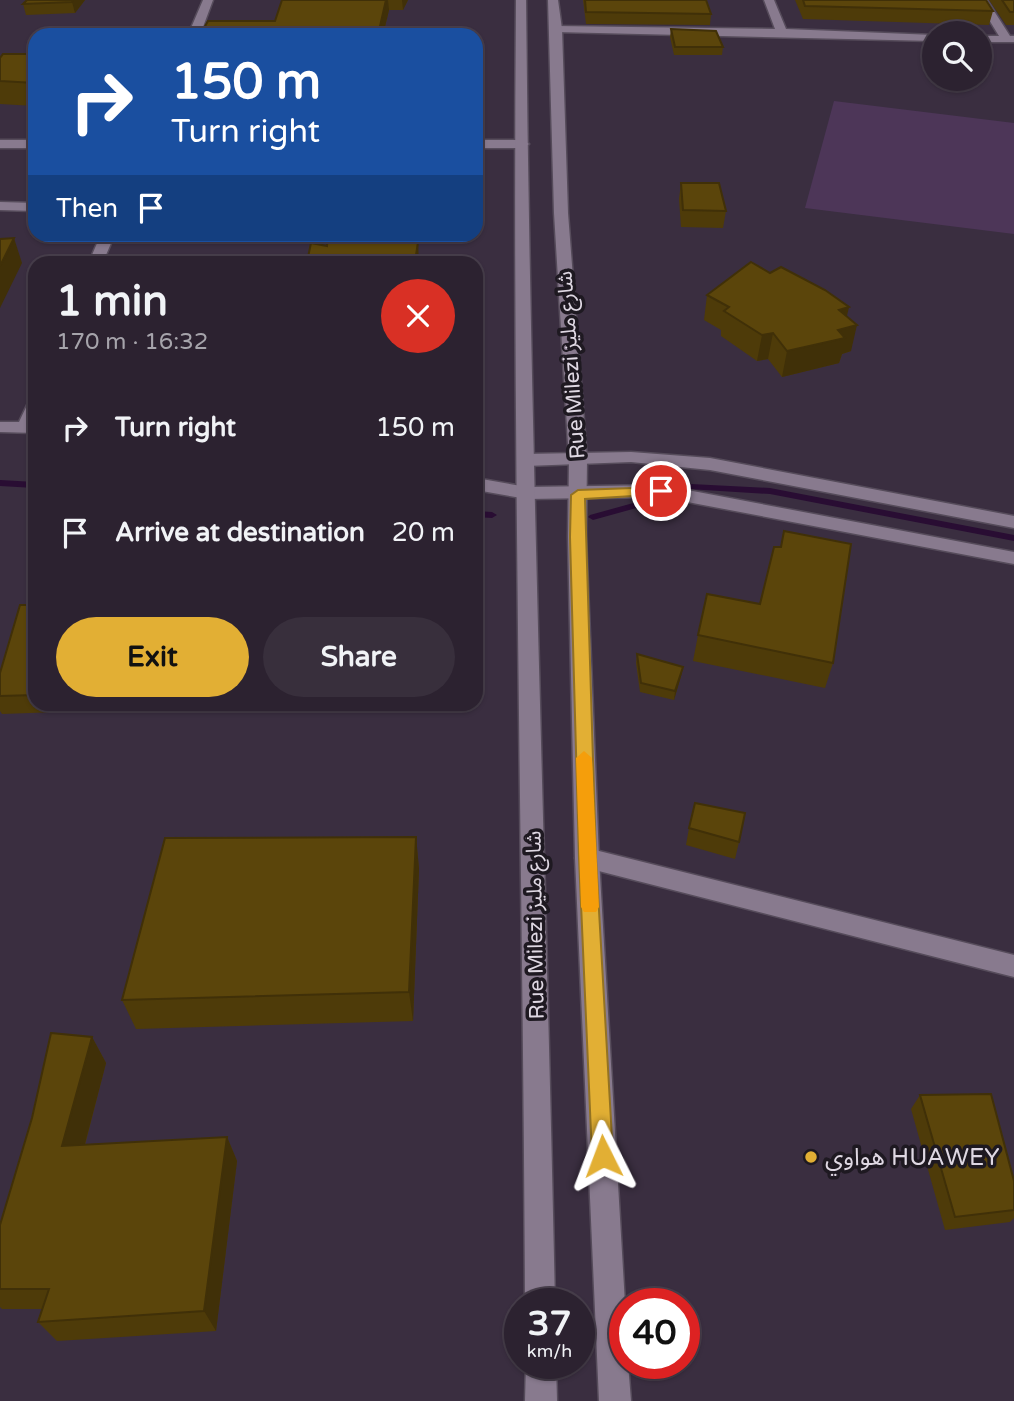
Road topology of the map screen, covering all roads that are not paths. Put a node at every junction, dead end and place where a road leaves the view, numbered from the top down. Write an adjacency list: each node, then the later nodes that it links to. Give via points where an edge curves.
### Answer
1 (208, 0): 6 (street)
2 (520, 0): 15 (street, Rue Milezi شارع مليز)
3 (553, 0): 7 (street, Rue Milezi شارع مليز)
4 (769, 0): 8 (street)
5 (982, 0): 11 (street)
6 (197, 28)
7 (556, 29): 8 (street); 21 (street, Rue Milezi شارع مليز, via 561,213)
8 (782, 32): 9 (street)
9 (922, 38)
10 (992, 39): 11 (street)
11 (1010, 39)
12 (0, 144): 13 (street)
13 (28, 144)
14 (483, 144): 15 (street)
15 (523, 144): 20 (street, Rue Milezi شارع مليز)
16 (0, 206): 17 (street)
17 (28, 206)
18 (0, 427): 19 (street)
19 (28, 428)
20 (526, 460): 21 (street); 23 (street, Rue Milezi شارع مليز)
21 (578, 460): 24 (street, Rue Milezi شارع مليز); 25 (street, via 631,457 710,464)
22 (483, 485): 23 (street)
23 (527, 493): 24 (street); 29 (street, Rue Milezi شارع مليز)
24 (578, 495): 26 (street, via 661,491); 27 (street, Rue Milezi شارع مليز)
25 (1014, 522)
26 (1014, 558)
27 (587, 858): 28 (street); 32 (street, Rue Milezi شارع مليز)
28 (1014, 966)
29 (540, 1288)
30 (541, 1379): 31 (street)
31 (541, 1401)
32 (615, 1401)

